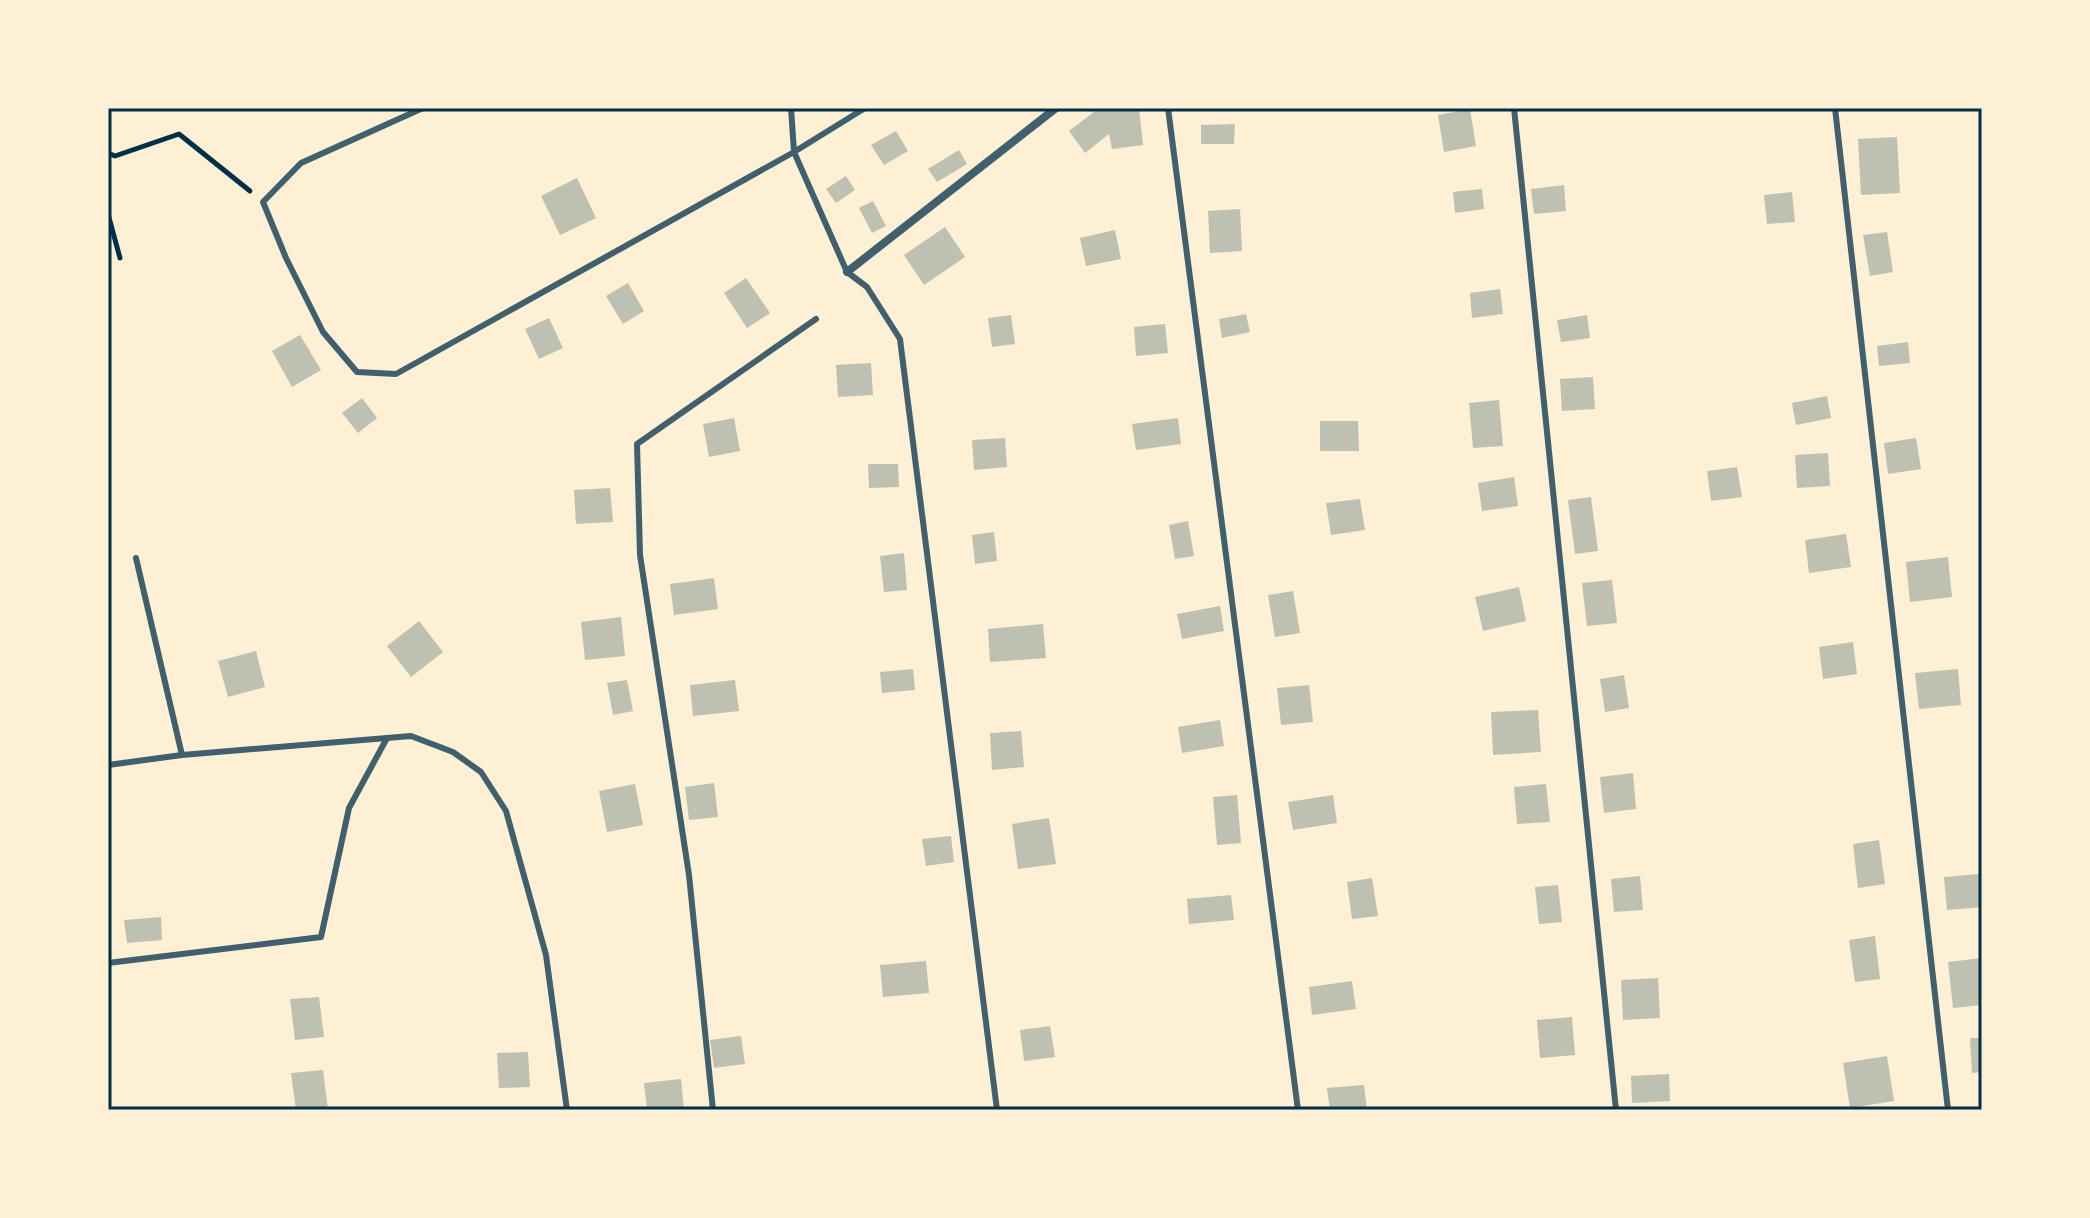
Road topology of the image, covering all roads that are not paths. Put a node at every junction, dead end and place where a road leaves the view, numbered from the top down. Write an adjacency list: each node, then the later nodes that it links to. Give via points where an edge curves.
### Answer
1 (423, 108): 8 (lane, via 301,163 263,202 323,332 357,372 396,374)
2 (791, 108): 8 (lane)
3 (865, 108): 8 (lane)
4 (1056, 108): 9 (street)
5 (1168, 108): 19 (lane)
6 (1514, 108): 20 (lane)
7 (1835, 108): 21 (lane)
8 (794, 152): 9 (lane)
9 (847, 272): 18 (lane, via 867,287 900,339)
10 (816, 319): 17 (lane, via 637,444 640,555 689,875)
11 (136, 558): 13 (lane)
12 (387, 738): 13 (lane); 15 (lane, via 349,808 321,937); 16 (lane, via 411,736 453,752 481,772 506,811 546,955)
13 (182, 755): 14 (lane)
14 (108, 765)
15 (108, 963)
16 (567, 1110)
17 (713, 1110)
18 (997, 1110)
19 (1298, 1110)
20 (1616, 1110)
21 (1948, 1110)

